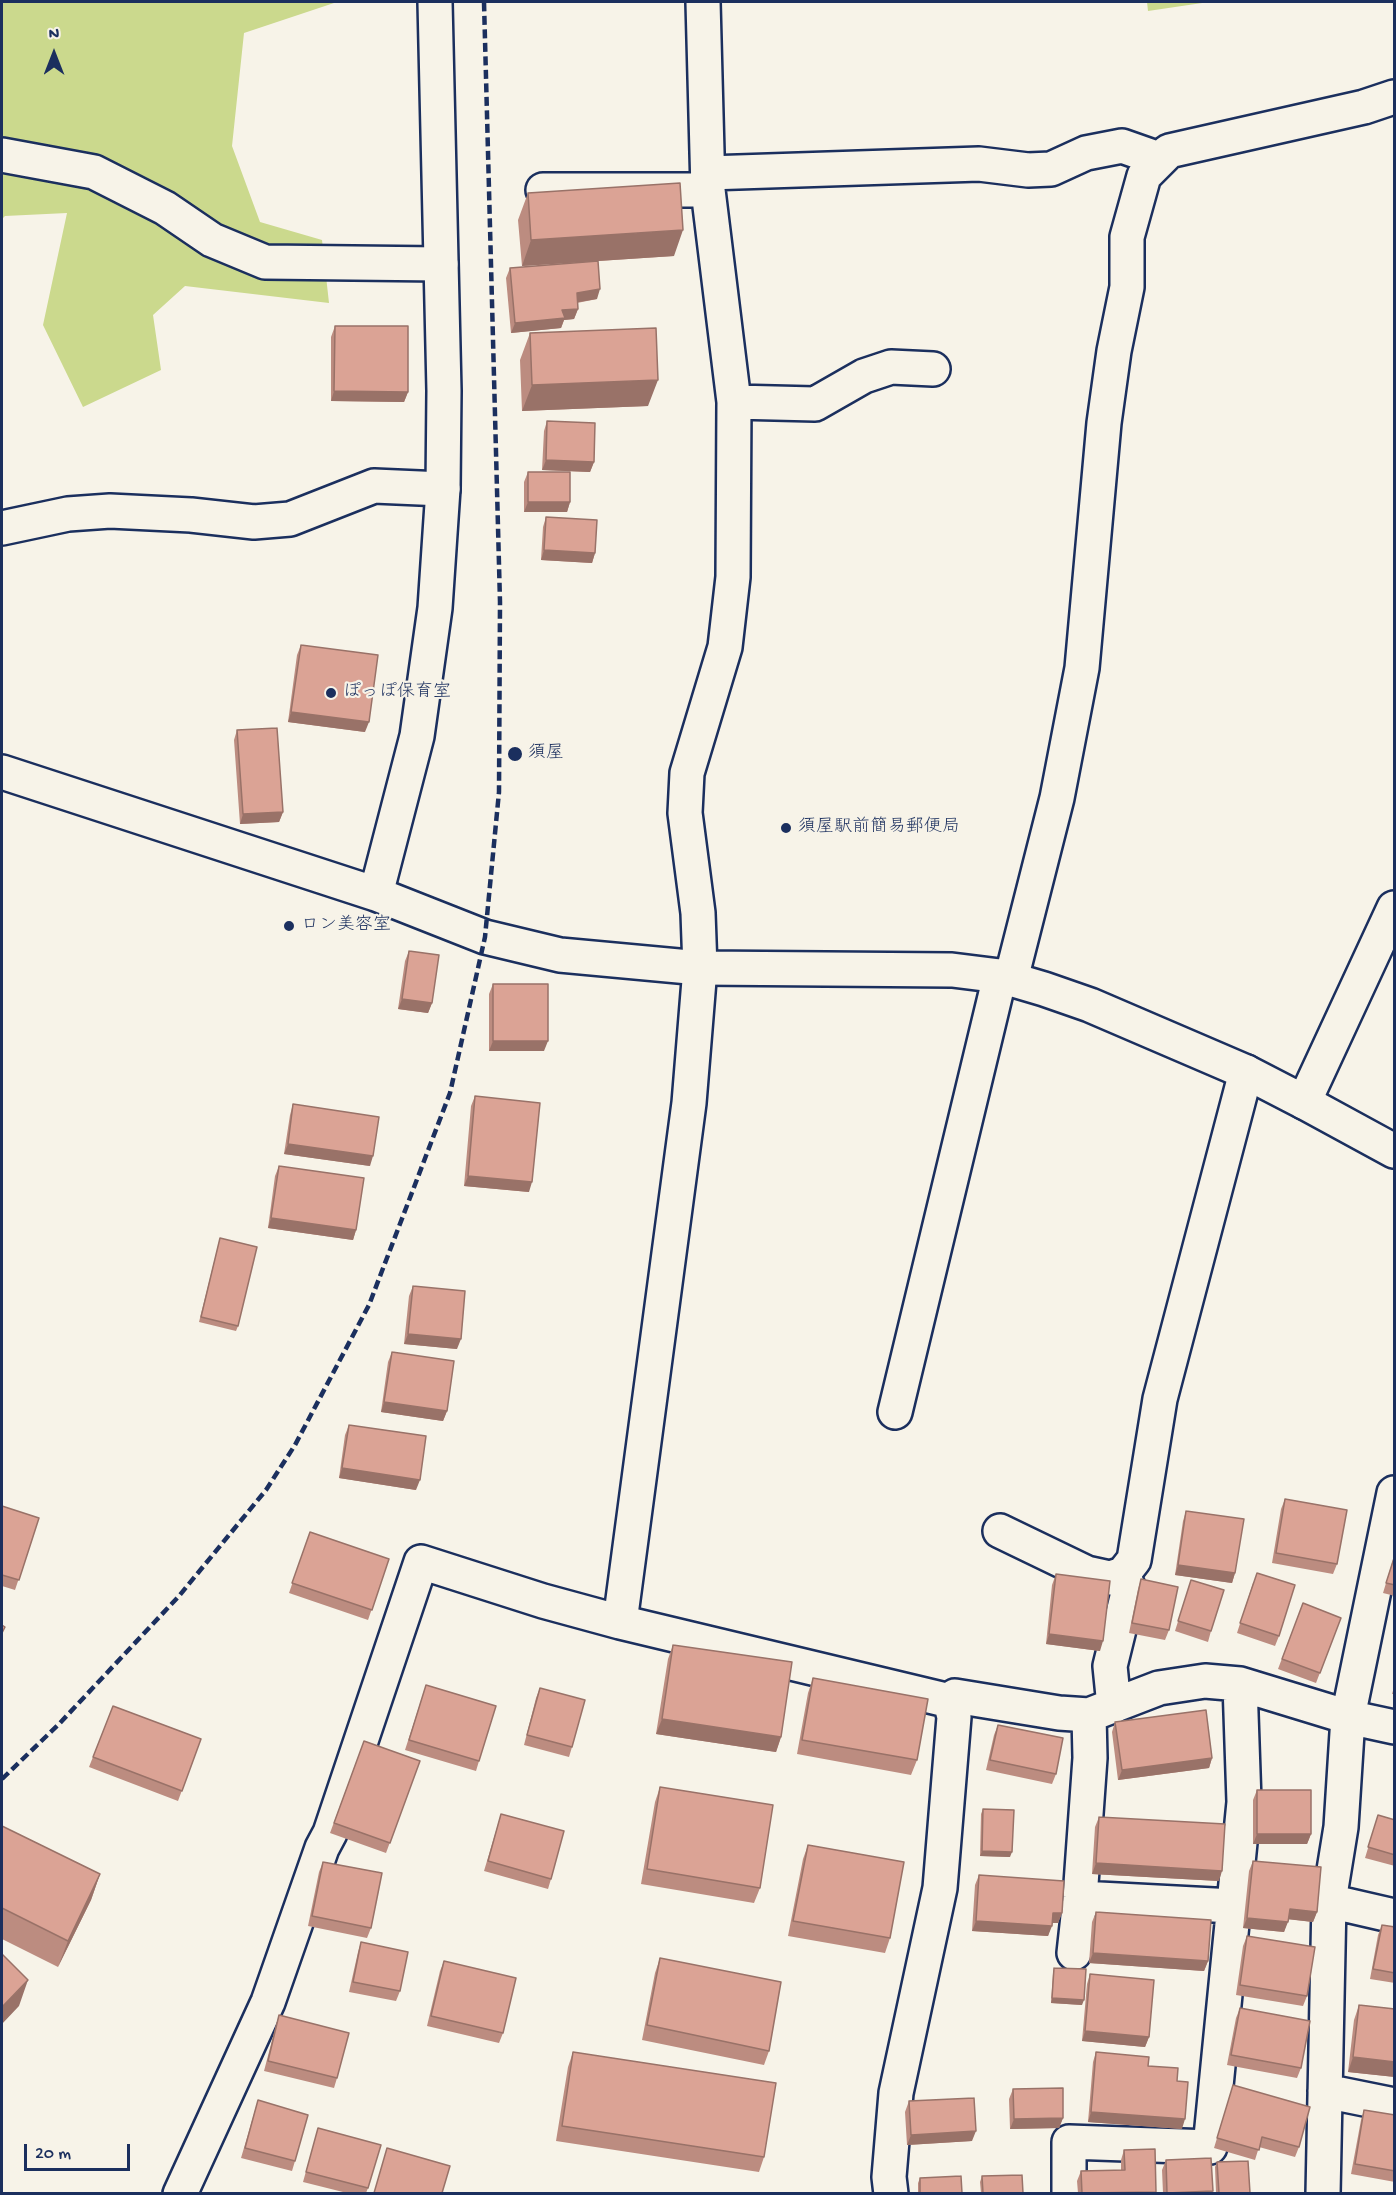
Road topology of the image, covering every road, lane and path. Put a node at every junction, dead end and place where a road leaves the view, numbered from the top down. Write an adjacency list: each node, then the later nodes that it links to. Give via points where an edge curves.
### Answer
1 (435, 2): 8 (street)
2 (703, 2): 6 (street)
3 (1395, 97): 5 (street, via 1169,151)
4 (2, 155): 8 (street, via 94,172 165,208 212,240 265,262)
5 (1159, 159): 6 (street, via 1122,146 1086,153 1050,169 979,164); 17 (street, via 1144,176 1127,237 1127,287 1104,423 1082,668 1057,798)
6 (708, 182): 7 (street); 10 (street)
7 (543, 190)
8 (441, 264): 11 (street)
9 (933, 369): 10 (street, via 891,367 864,376 815,404)
10 (734, 402): 16 (street, via 734,577 725,648 687,773 685,813 698,913)
11 (443, 489): 12 (street, via 374,486 290,519 254,522 110,511 68,514); 14 (street, via 435,608 417,736)
12 (2, 528)
13 (2, 772): 14 (street)
14 (376, 894): 16 (street, via 485,937 560,956)
15 (1395, 908): 19 (street)
16 (700, 968): 17 (street, via 952,970); 26 (street, via 689,1103)
17 (1005, 978): 18 (street, via 1090,1005); 21 (street)
18 (1246, 1072): 19 (street); 25 (street, via 1160,1399 1134,1560)
19 (1304, 1102): 20 (street)
20 (1395, 1151)
21 (895, 1412)
22 (1395, 1493): 23 (street)
23 (1391, 1527): 30 (street)
24 (1000, 1531): 25 (street, via 1087,1573 1110,1578)
25 (1123, 1574): 29 (street, via 1129,1589)
26 (620, 1622): 28 (street); 39 (street, via 421,1562 330,1833 268,2002)
27 (1240, 1684): 29 (street, via 1205,1681 1159,1688); 30 (street); 34 (street, via 1244,1802)
28 (950, 1701): 29 (street, via 955,1695 1059,1713); 40 (street, via 954,1717 940,1888 896,2093)
29 (1101, 1710): 32 (street, via 1090,1758)
30 (1348, 1717): 31 (street); 33 (street, via 1341,1827)
31 (1395, 1727)
32 (1080, 1899): 34 (street); 36 (street)
33 (1329, 1901): 35 (street); 37 (street)
34 (1233, 1906): 41 (street, via 1210,2147 1069,2142)
35 (1395, 1916)
36 (1074, 1953)
37 (1325, 2091): 38 (street); 42 (street)
38 (1395, 2105)
39 (180, 2193)
40 (891, 2193)
41 (1069, 2193)
42 (1323, 2193)

